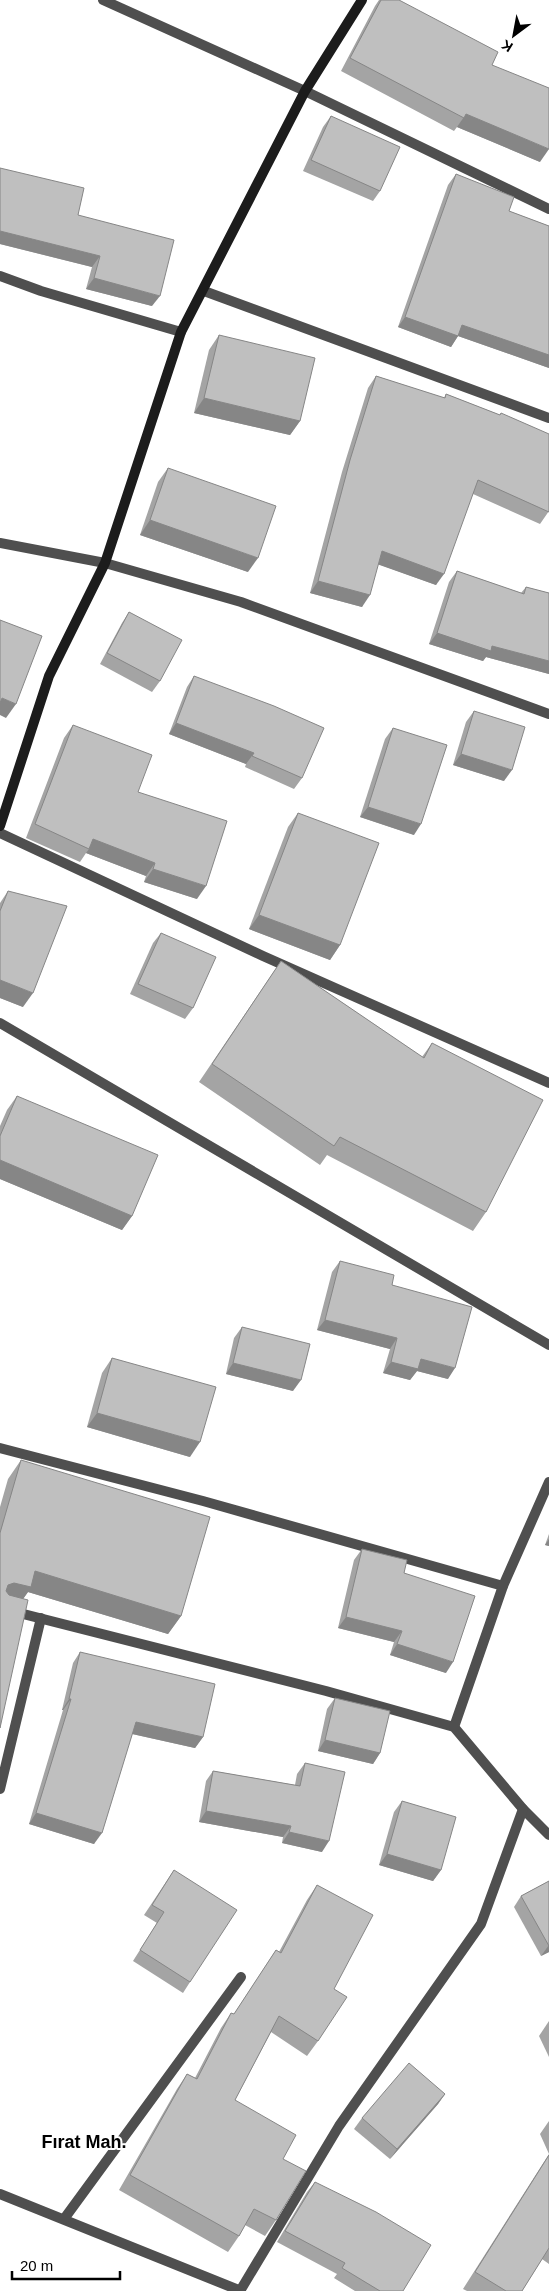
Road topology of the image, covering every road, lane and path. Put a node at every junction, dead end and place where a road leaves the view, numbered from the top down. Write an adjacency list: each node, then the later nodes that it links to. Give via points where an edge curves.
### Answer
1 (103, 0): 3 (street)
2 (362, 0): 3 (street)
3 (305, 91): 4 (street); 6 (street)
4 (549, 209)
5 (0, 276): 7 (street)
6 (204, 290): 7 (street); 8 (street)
7 (181, 332): 10 (street)
8 (549, 418)
9 (0, 543): 10 (street)
10 (105, 563): 11 (street, via 241,602); 12 (street, via 49,676)
11 (549, 714)
12 (0, 826)
13 (0, 834): 15 (street)
14 (0, 1023): 16 (street)
15 (549, 1083)
16 (549, 1345)
17 (0, 1448): 19 (street, via 203,1501)
18 (549, 1482): 19 (street)
19 (503, 1586): 22 (street)
20 (0, 1608): 21 (street)
21 (41, 1618): 22 (street); 23 (street)
22 (454, 1727): 24 (street)
23 (0, 1789)
24 (523, 1809): 25 (street); 29 (street, via 480,1924 339,2126)
25 (549, 1836)
26 (241, 1978): 28 (street)
27 (0, 2194): 28 (street)
28 (64, 2219): 29 (street)
29 (241, 2291)

